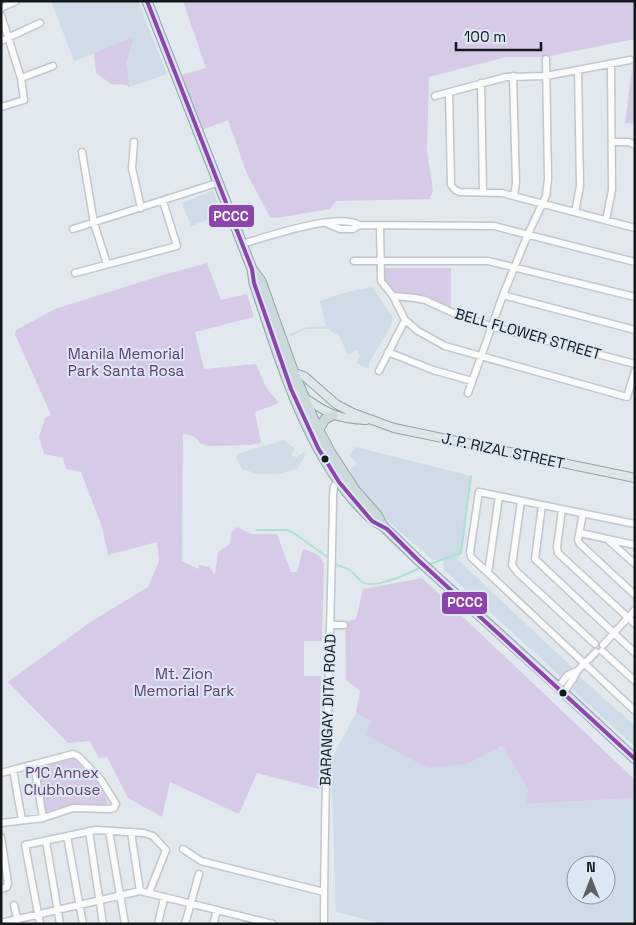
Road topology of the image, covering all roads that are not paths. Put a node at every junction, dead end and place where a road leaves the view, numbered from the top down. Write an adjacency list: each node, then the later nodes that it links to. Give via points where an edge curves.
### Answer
1 (16, 1): 3 (street)
2 (147, 1): 23 (highway)
3 (1, 8)
4 (1, 15): 6 (street)
5 (40, 23): 6 (street)
6 (5, 40): 14 (street)
7 (546, 60): 13 (street)
8 (630, 60): 9 (street)
9 (611, 64): 11 (street); 20 (street)
10 (54, 66): 14 (street)
11 (578, 70): 13 (street); 29 (street, via 580,186)
12 (513, 76): 13 (street); 15 (street); 25 (street)
13 (546, 76): 27 (street, via 548,178)
14 (21, 78): 18 (street, via 24,100)
15 (481, 83): 16 (street); 24 (street)
16 (449, 92): 17 (street); 24 (street, via 451,185 460,192)
17 (435, 96)
18 (1, 107)
19 (134, 142): 28 (street, via 132,168)
20 (612, 142): 21 (street); 30 (street, via 612,190)
21 (635, 145)
22 (82, 152): 31 (street)
23 (217, 183): 26 (street); 36 (highway)
24 (484, 192): 25 (street)
25 (514, 195): 27 (street)
26 (163, 201): 28 (street); 40 (street, via 177,246)
27 (543, 203): 29 (street); 35 (street)
28 (141, 208): 31 (street)
29 (575, 212): 30 (street)
30 (606, 220): 33 (street)
31 (94, 223): 34 (street); 40 (street)
32 (380, 225): 35 (street, via 494,226); 36 (street, via 332,221); 38 (street)
33 (635, 228)
34 (74, 229)
35 (528, 234): 39 (street); 41 (street)
36 (242, 244): 54 (highway, via 252,269 261,281)
37 (354, 261): 38 (street)
38 (380, 261): 41 (street, via 488,260); 44 (street, via 381,281)
39 (635, 262)
40 (107, 264): 42 (street)
41 (514, 266): 43 (street); 45 (street)
42 (75, 273)
43 (503, 295): 47 (street); 48 (street)
44 (393, 296): 46 (street); 47 (street, BELL FLOWER STREET, via 425,300)
45 (635, 297)
46 (405, 320): 49 (street); 50 (street, via 445,346)
47 (490, 326): 50 (street); 51 (street, BELL FLOWER STREET)
48 (635, 330)
49 (388, 352): 52 (street); 55 (street)
50 (480, 357): 53 (street, via 627,397); 55 (street)
51 (635, 364)
52 (378, 371)
53 (635, 371)
54 (290, 374): 56 (highway); 58 (highway); 60 (main road, J. P. RIZAL STREET, via 304,376 336,404)
55 (472, 382): 57 (street)
56 (291, 389): 58 (main road, J. P. RIZAL STREET); 62 (highway, via 318,448)
57 (468, 393)
58 (303, 396): 59 (main road, J. P. RIZAL STREET); 61 (highway)
59 (333, 415): 60 (main road, J. P. RIZAL STREET); 61 (highway, via 325,419)
60 (373, 420): 63 (main road, J. P. RIZAL STREET, via 403,430)
61 (318, 430): 62 (highway)
62 (340, 477): 64 (highway); 65 (street, BARANGAY DITA ROAD); 72 (highway, via 377,515)
63 (635, 478)
64 (349, 494): 65 (street, via 340,490); 72 (highway, via 372,520)
65 (333, 496): 82 (street, BARANGAY DITA ROAD)
66 (499, 496): 67 (street); 77 (street); 77 (street, via 479,492 470,552)
67 (521, 500): 68 (street); 85 (street, via 512,565)
68 (542, 505): 69 (street); 84 (street, via 535,559)
69 (562, 509): 70 (street); 80 (street, via 558,553)
70 (584, 513): 71 (street); 73 (street)
71 (635, 524)
72 (383, 526): 89 (highway)
73 (580, 533): 74 (street); 78 (street, via 580,544)
74 (607, 539): 75 (street); 76 (street)
75 (635, 545)
76 (635, 564)
77 (488, 573): 87 (street)
78 (635, 595)
79 (635, 610): 80 (street)
80 (628, 617): 81 (street); 84 (street)
81 (635, 624)
82 (330, 625): 83 (street); 108 (street, BARANGAY DITA ROAD)
83 (344, 625)
84 (614, 633): 85 (street); 86 (street)
85 (599, 648): 87 (street); 88 (street)
86 (635, 653)
87 (584, 663): 89 (street); 90 (street)
88 (635, 681)
89 (561, 689): 91 (highway)
90 (635, 711)
91 (635, 759)
92 (34, 764): 93 (street); 95 (street); 95 (street, via 68,754 78,756 101,780 116,804 110,809 73,808)
93 (12, 770): 94 (street); 96 (street)
94 (1, 772)
95 (43, 818): 96 (street)
96 (22, 820): 97 (street)
97 (1, 823)
98 (89, 831): 99 (street); 101 (street); 112 (street)
99 (110, 831): 100 (street); 110 (street)
100 (131, 832): 107 (street); 109 (street, via 153,836 166,850)
101 (67, 836): 103 (street); 115 (street)
102 (1, 837): 106 (street, via 8,884)
103 (46, 841): 116 (street); 118 (street, via 25,845)
104 (183, 849): 108 (street, via 201,861)
105 (199, 874): 113 (street)
106 (1, 889)
107 (140, 891): 109 (street); 110 (street)
108 (324, 892): 130 (street, BARANGAY DITA ROAD)
109 (149, 893): 111 (street)
110 (120, 896): 112 (street); 125 (street)
111 (164, 898): 113 (street); 126 (street)
112 (99, 901): 115 (street); 124 (street)
113 (190, 904): 117 (street); 127 (street)
114 (14, 905): 119 (street)
115 (80, 905): 116 (street); 123 (street)
116 (58, 910): 118 (street); 122 (street)
117 (217, 910): 128 (street); 129 (street)
118 (38, 915): 119 (street); 121 (street)
119 (17, 922): 120 (street)
120 (1, 923)
121 (40, 924)
122 (60, 924)
123 (83, 924)
124 (103, 924)
125 (125, 924)
126 (158, 924)
127 (184, 924)
128 (213, 924)
129 (274, 924)
130 (324, 924)

